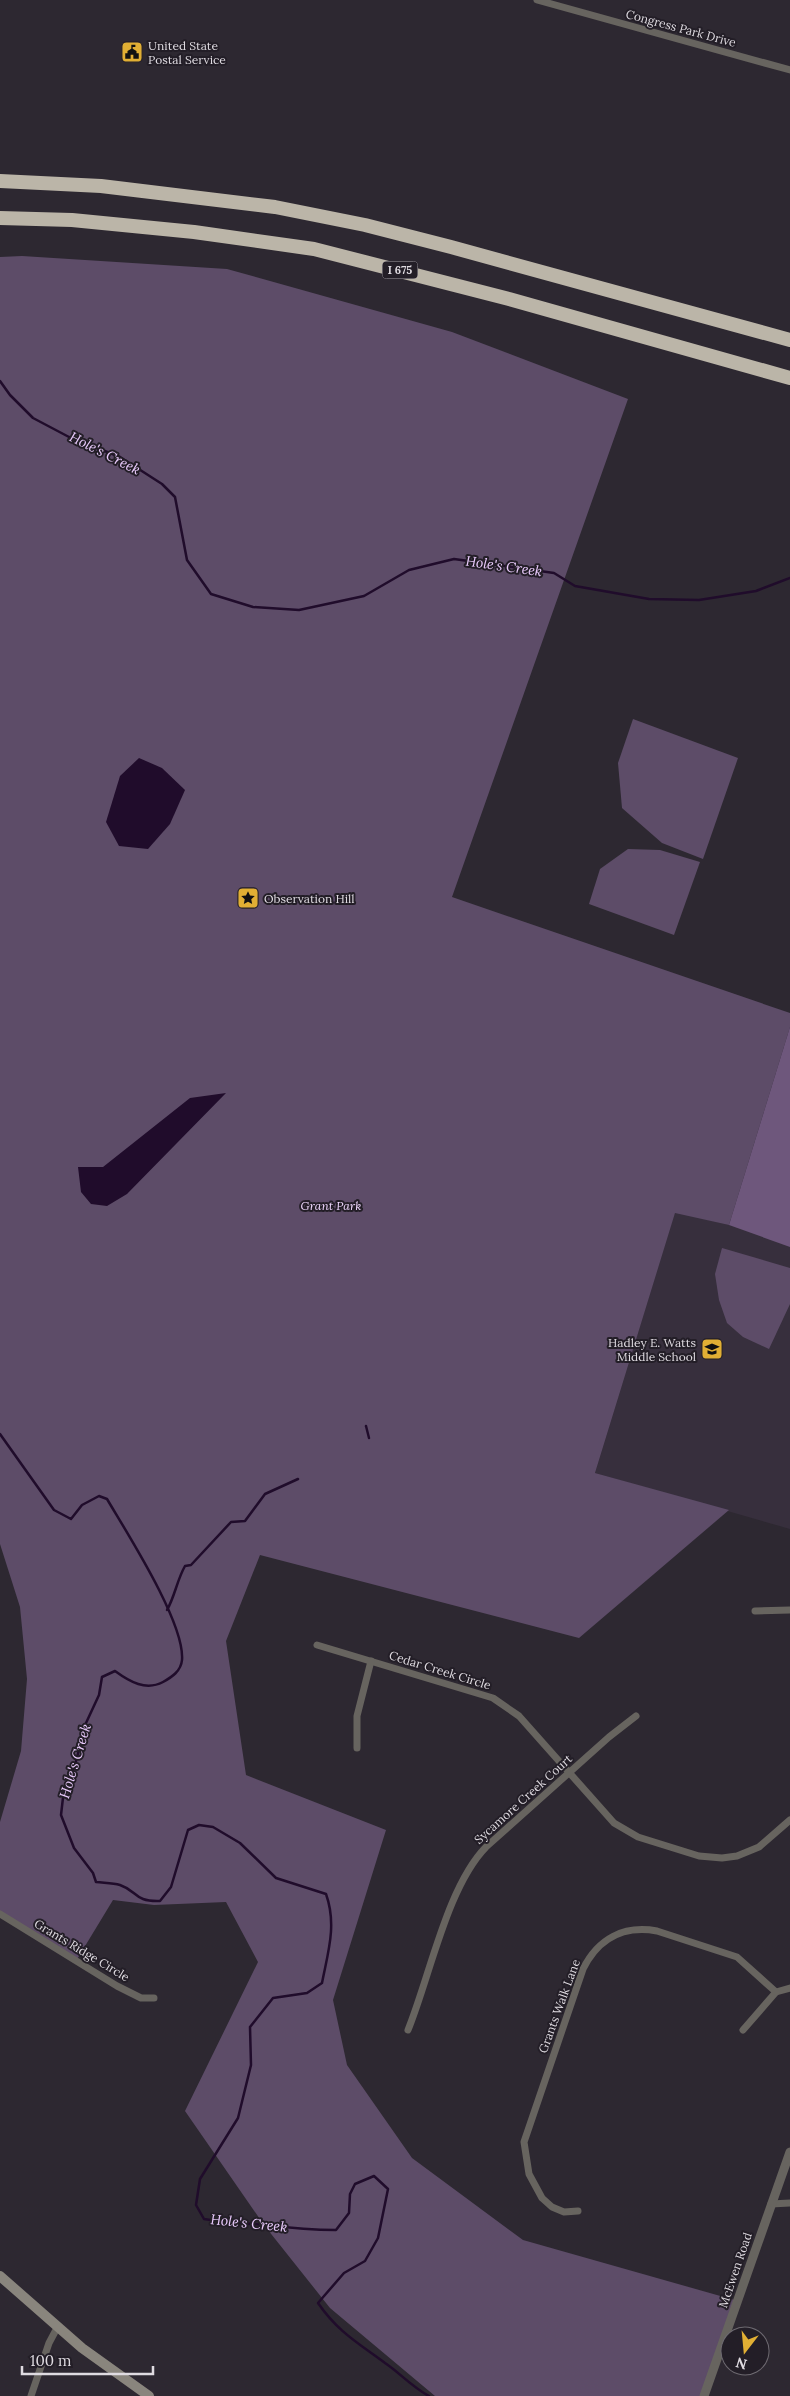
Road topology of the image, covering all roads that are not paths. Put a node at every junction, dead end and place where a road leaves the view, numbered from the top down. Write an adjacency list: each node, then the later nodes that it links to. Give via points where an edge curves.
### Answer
1 (537, 0): 2 (street, Congress Park Drive)
2 (790, 70)
3 (0, 181): 5 (highway, via 101,186 275,207 365,225)
4 (0, 218): 6 (highway, I 675, via 72,220 194,232 314,249 509,299)
5 (790, 340)
6 (790, 378)
7 (790, 1610): 8 (street)
8 (755, 1611)
9 (317, 1645): 10 (street, Cedar Creek Circle)
10 (371, 1660): 12 (street, via 357,1716); 13 (street, Cedar Creek Circle, via 494,1698 519,1716)
11 (636, 1716): 13 (street, Sycamore Creek Court)
12 (357, 1748)
13 (569, 1773): 14 (street, Cedar Creek Circle, via 622,1829 699,1856 722,1858 748,1852 771,1838); 19 (street, Sycamore Creek Court, via 486,1847 469,1867)
14 (790, 1820)
15 (0, 1914): 18 (street, Grants Ridge Circle, via 117,1986 141,1998)
16 (790, 1988): 17 (street)
17 (776, 1992): 20 (street); 24 (street, Grants Walk Lane, via 737,1957 657,1931 624,1931 596,1948 583,1969 524,2142 529,2174 542,2198 564,2212)
18 (154, 1998)
19 (408, 2030)
20 (743, 2030)
21 (790, 2152): 23 (street, McEwen Road)
22 (790, 2203): 23 (street)
23 (771, 2204): 29 (street, McEwen Road)
24 (578, 2212)
25 (0, 2276): 26 (main road)
26 (57, 2328): 27 (street); 28 (main road)
27 (31, 2396)
28 (149, 2396)
29 (704, 2396)

